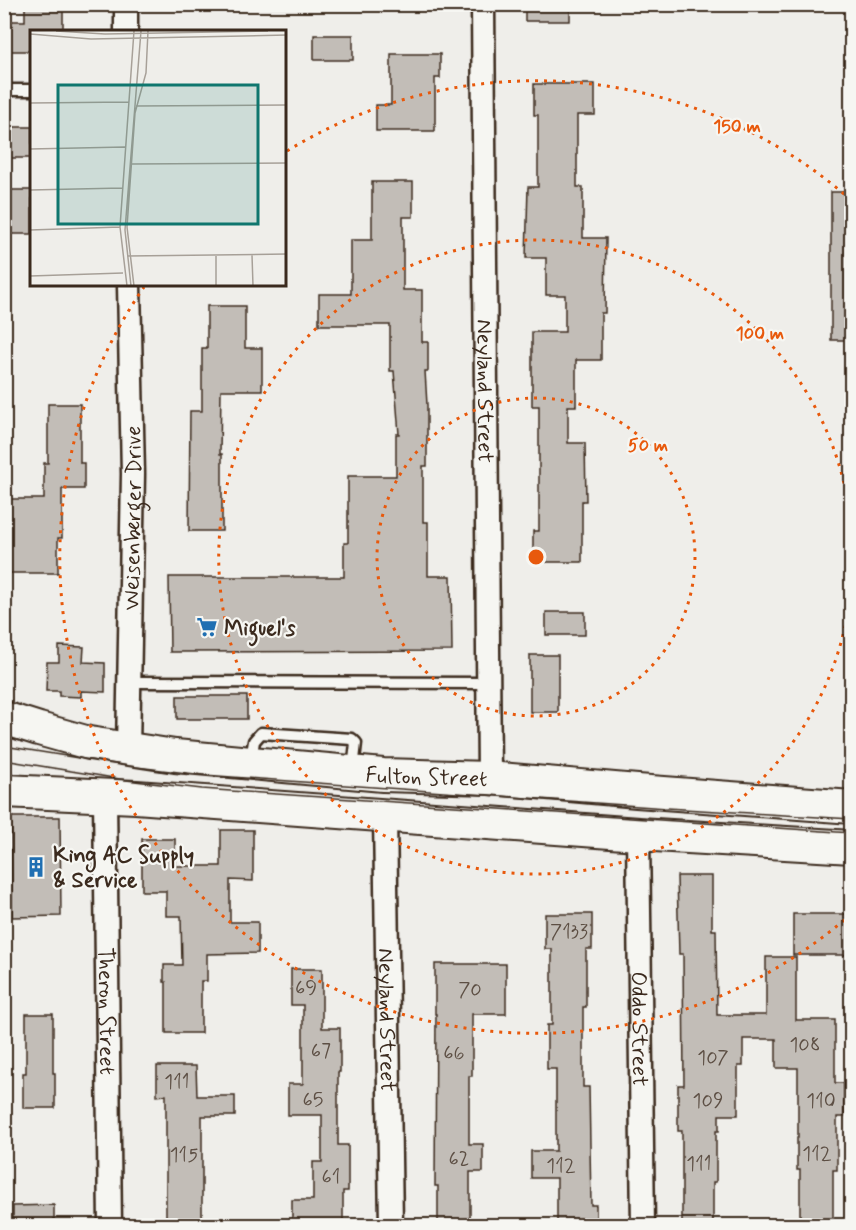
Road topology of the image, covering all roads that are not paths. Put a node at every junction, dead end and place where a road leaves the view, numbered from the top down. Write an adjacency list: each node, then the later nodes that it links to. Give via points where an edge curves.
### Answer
1 (126, 4): 3 (street)
2 (483, 4): 8 (street, Neyland Street)
3 (126, 30)
4 (4, 90): 5 (lane)
5 (30, 90)
6 (129, 286): 7 (street, Weisenberger Drive, via 133,474)
7 (129, 682): 8 (lane); 10 (street, Weisenberger Drive)
8 (488, 683): 11 (street, Neyland Street)
9 (4, 718): 10 (main road, Fulton Street, via 88,743)
10 (128, 750): 11 (main road, Fulton Street, via 353,772)
11 (489, 778): 14 (main road, Fulton Street)
12 (4, 791): 13 (main road, Fulton Street)
13 (105, 797): 15 (main road, Fulton Street); 18 (street, Theron Street)
14 (852, 807)
15 (385, 816): 16 (main road, Fulton Street); 19 (street, Neyland Street)
16 (638, 834): 17 (main road, Fulton Street); 20 (street, Oddo Street)
17 (852, 847)
18 (110, 1226)
19 (391, 1226)
20 (643, 1226)

